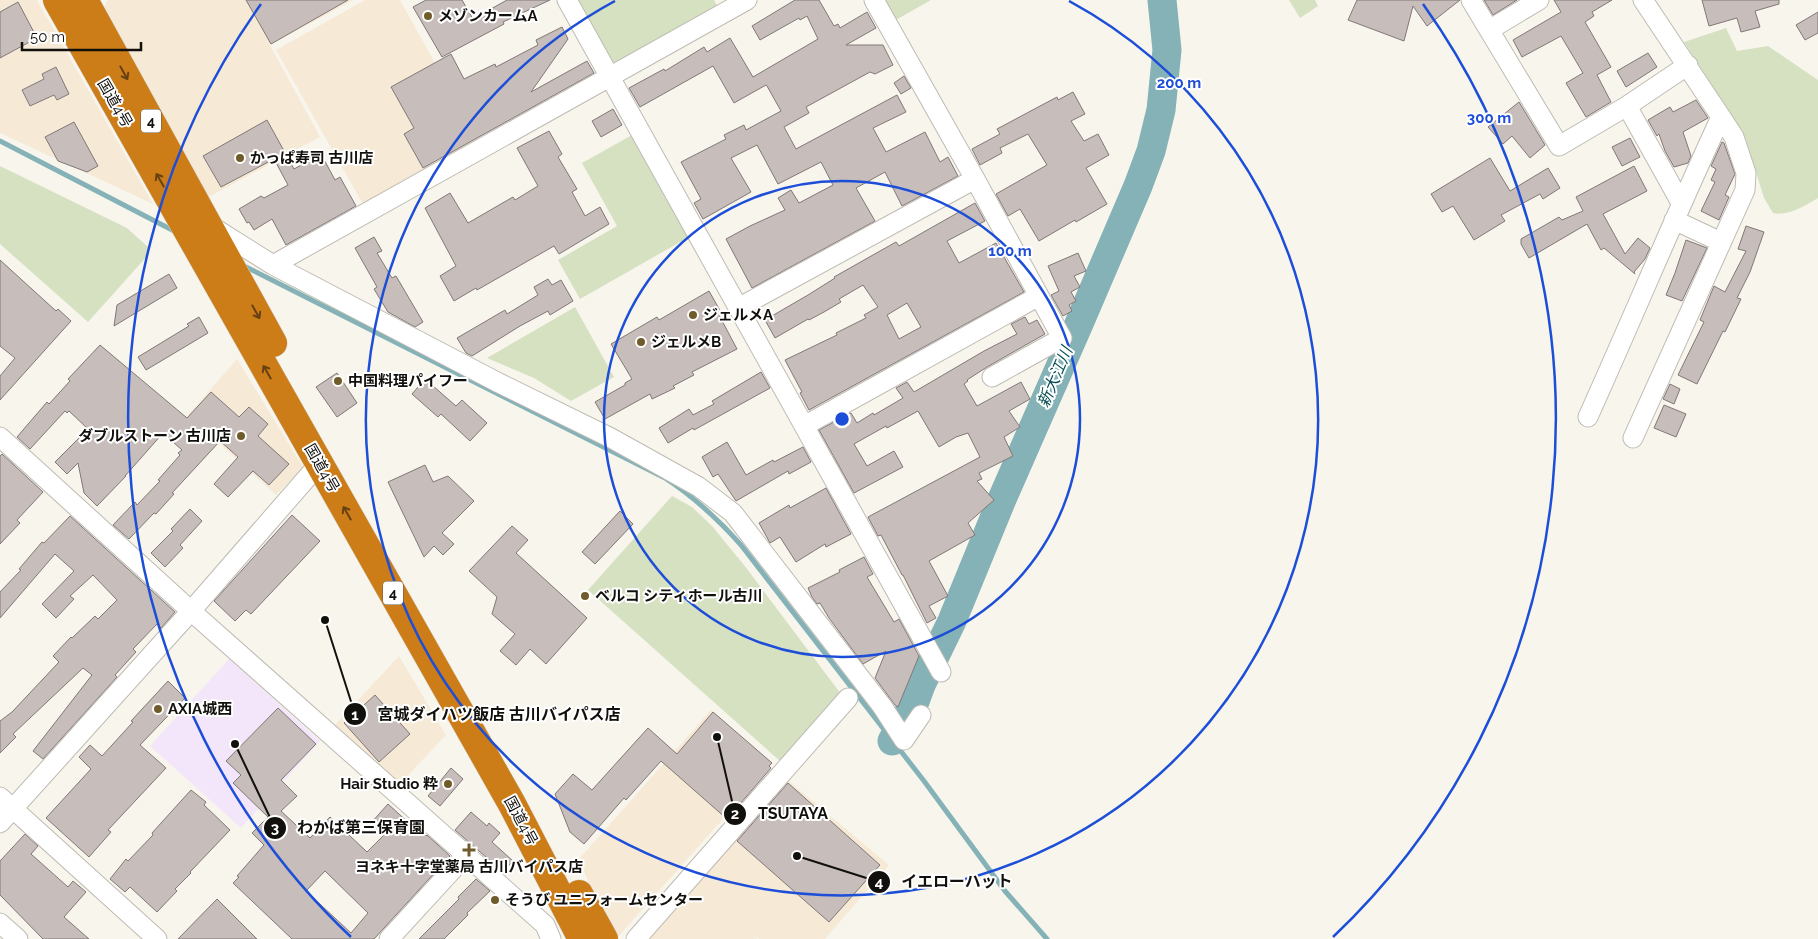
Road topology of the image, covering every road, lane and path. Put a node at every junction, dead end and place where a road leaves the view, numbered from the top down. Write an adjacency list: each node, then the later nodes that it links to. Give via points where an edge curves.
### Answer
1 (57, 0): 16 (highway, 国道4号 / 4, one-way to 1)
2 (84, 0): 16 (highway, 国道4号 / 4, one-way to 16)
3 (568, 0): 11 (street)
4 (747, 0): 11 (street)
5 (874, 0): 14 (street)
6 (1471, 0): 9 (street)
7 (1539, 0): 9 (street)
8 (1643, 0): 10 (street)
9 (1489, 30): 12 (street, via 1558,146)
10 (1688, 65): 12 (street); 13 (street)
11 (612, 77): 18 (street); 20 (street)
12 (1627, 106): 15 (street)
13 (1721, 117): 15 (street); 17 (street, via 1734,137 1746,173 1745,190)
14 (975, 179): 19 (street); 20 (street)
15 (1677, 212): 17 (street); 22 (street)
16 (202, 235): 18 (street); 26 (highway, 国道4号 / 4, one-way to 16); 40 (highway, 国道4号 / 4, one-way to 40, via 232,270)
17 (1721, 242): 25 (street)
18 (274, 265): 30 (street, via 700,487 733,513 882,706)
19 (1039, 296): 21 (street, via 1062,338); 23 (street)
20 (738, 308): 23 (street)
21 (992, 377)
22 (1588, 417)
23 (804, 426): 28 (street)
24 (0, 437): 27 (street)
25 (1633, 438)
26 (319, 464): 27 (street); 39 (highway, 国道4号 / 4, one-way to 26, via 512,804)
27 (191, 611): 31 (street); 33 (street)
28 (941, 671)
29 (848, 698): 41 (street)
30 (912, 728)
31 (6, 803): 32 (street); 36 (street)
32 (0, 823)
33 (466, 855): 37 (street); 38 (street, via 545,926)
34 (0, 923): 35 (street)
35 (18, 939)
36 (158, 939)
37 (389, 939)
38 (551, 939)
39 (582, 939)
40 (604, 939)
41 (636, 939)

